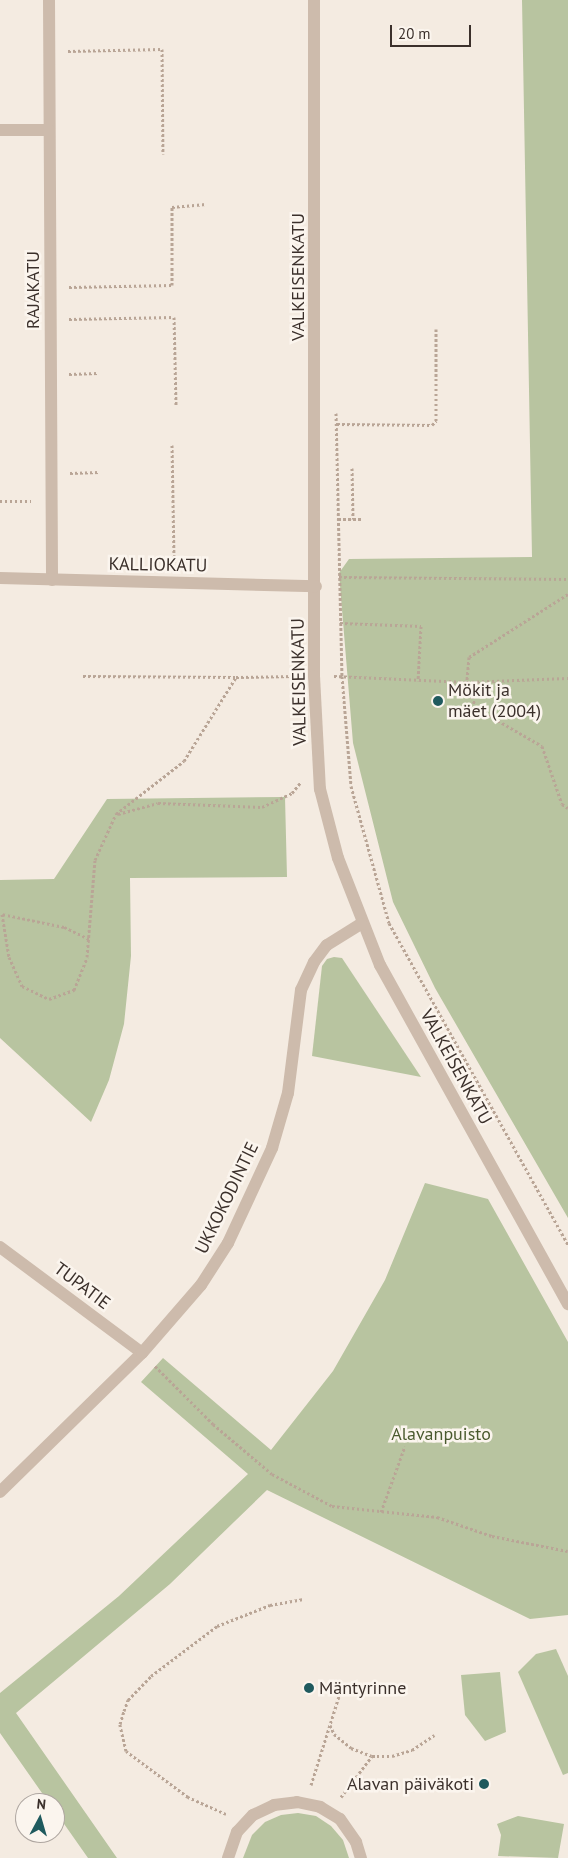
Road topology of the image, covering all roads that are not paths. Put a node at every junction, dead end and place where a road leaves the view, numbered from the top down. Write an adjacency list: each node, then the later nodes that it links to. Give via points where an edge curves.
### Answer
1 (49, 0): 4 (street, RAJAKATU)
2 (314, 0): 7 (street, VALKEISENKATU)
3 (0, 130): 4 (street)
4 (49, 130): 6 (street, RAJAKATU)
5 (0, 578): 6 (street, KALLIOKATU)
6 (52, 580): 7 (street, KALLIOKATU)
7 (316, 586): 8 (street, VALKEISENKATU, via 314,676 320,789 338,858)
8 (361, 924): 10 (street, VALKEISENKATU, via 380,965); 11 (street, UKKOKODINTIE, via 327,945 301,990 288,1094 272,1148 228,1243 201,1285)
9 (0, 1247): 11 (street, TUPATIE)
10 (568, 1304)
11 (142, 1353): 12 (street, UKKOKODINTIE)
12 (0, 1492)
13 (228, 1858): 14 (street, via 232,1842 245,1823 274,1805 306,1802 330,1812 349,1830)
14 (361, 1858)

